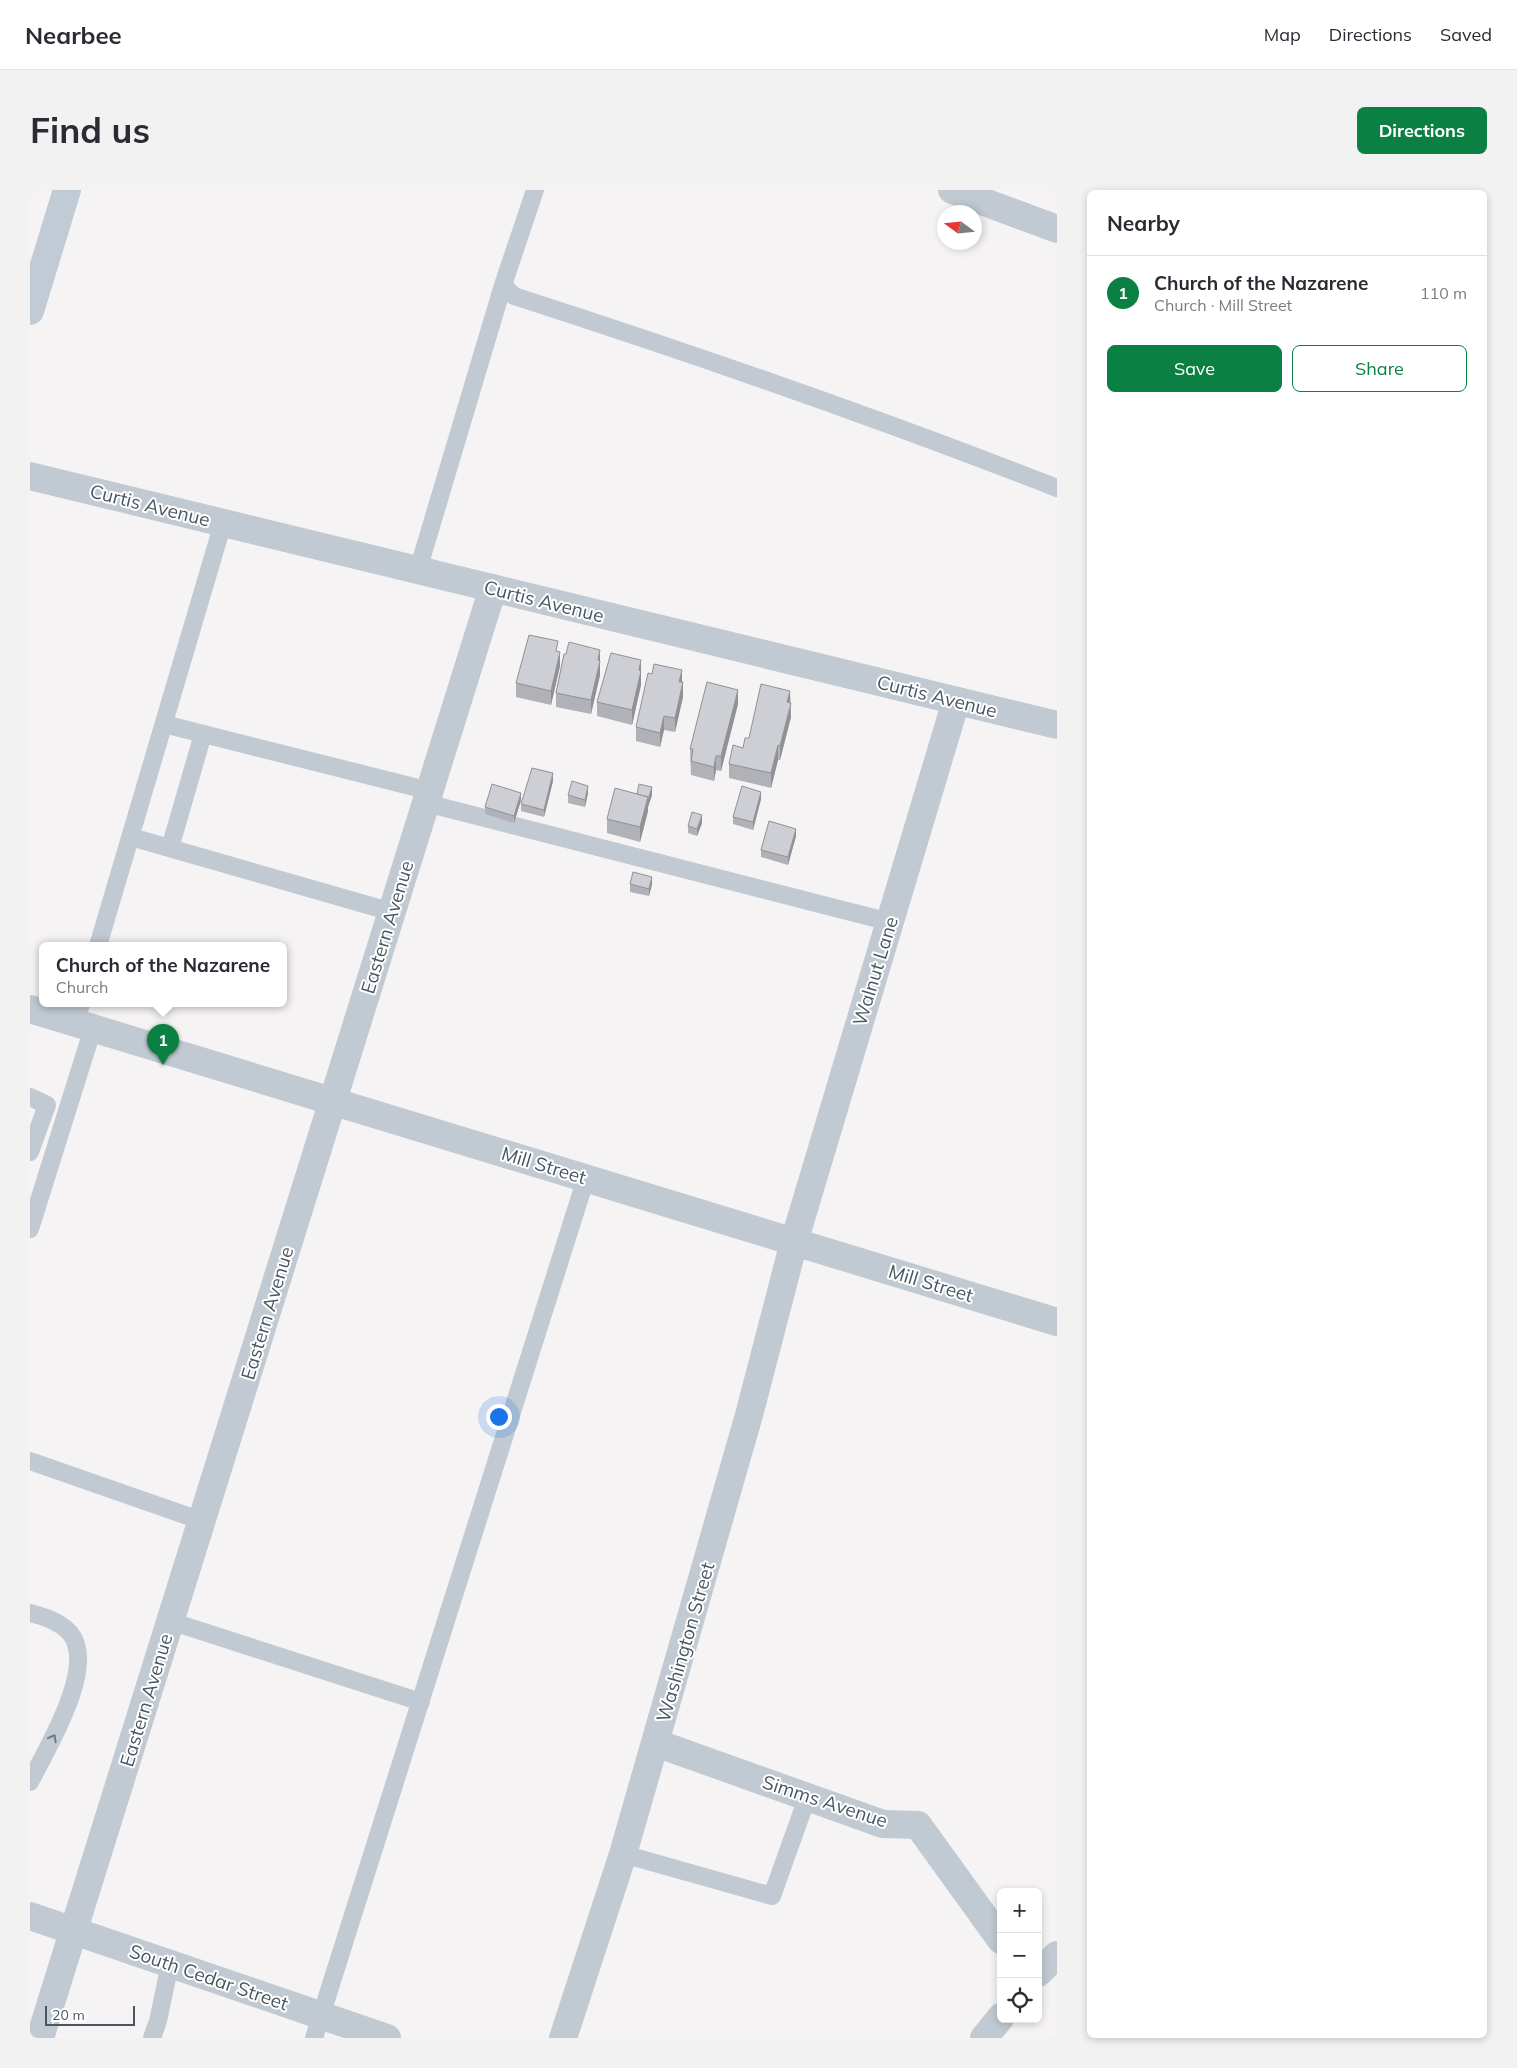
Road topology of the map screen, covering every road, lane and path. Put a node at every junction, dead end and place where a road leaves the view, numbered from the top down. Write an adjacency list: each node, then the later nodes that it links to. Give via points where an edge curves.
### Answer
1 (67, 190): 6 (main road)
2 (535, 190): 5 (lane)
3 (952, 190): 4 (street)
4 (1057, 229)
5 (503, 285): 8 (lane, via 514,296 671,347); 10 (lane)
6 (30, 311)
7 (30, 476): 9 (street, Curtis Avenue)
8 (1057, 488)
9 (223, 523): 10 (street, Curtis Avenue); 13 (lane)
10 (418, 570): 11 (street, Curtis Avenue)
11 (493, 588): 12 (street, Curtis Avenue); 16 (street, Eastern Avenue)
12 (956, 701): 14 (street, Curtis Avenue); 20 (street, Walnut Lane)
13 (164, 724): 15 (lane); 17 (lane)
14 (1057, 725)
15 (203, 734): 16 (lane); 18 (lane)
16 (428, 797): 19 (street, Eastern Avenue); 20 (lane)
17 (131, 837): 18 (lane); 21 (lane)
18 (170, 848): 19 (lane)
19 (392, 912): 25 (street, Eastern Avenue)
20 (890, 922): 29 (street, Walnut Lane)
21 (99, 942)
22 (30, 1009): 23 (street, Mill Street)
23 (83, 1018): 25 (street, Mill Street); 28 (lane)
24 (30, 1097): 26 (lane, via 47,1105)
25 (333, 1101): 27 (street, Mill Street); 32 (street, Eastern Avenue)
26 (30, 1152)
27 (586, 1178): 29 (street, Mill Street); 35 (lane)
28 (30, 1229)
29 (794, 1242): 30 (street, Mill Street); 36 (street, Washington Street, via 749,1415)
30 (1057, 1322)
31 (30, 1461): 32 (lane)
32 (202, 1521): 34 (street, Eastern Avenue)
33 (30, 1613): 37 (lane, one-way to 33, via 64,1716 75,1686 78,1652 71,1634 59,1624)
34 (170, 1621): 35 (lane); 41 (street, Eastern Avenue)
35 (421, 1702): 47 (lane)
36 (656, 1743): 38 (street, Simms Avenue); 39 (street, Washington Street)
37 (30, 1782)
38 (807, 1798): 39 (lane, via 772,1896); 42 (street, Simms Avenue, via 883,1824 918,1825)
39 (624, 1854): 51 (street, Washington Street)
40 (30, 1916): 41 (street, South Cedar Street)
41 (73, 1931): 44 (street, South Cedar Street); 48 (street, Eastern Avenue)
42 (997, 1934)
43 (1057, 1955): 45 (street)
44 (170, 1964): 47 (street, South Cedar Street); 49 (lane)
45 (1042, 1969)
46 (997, 2022): 52 (street)
47 (318, 2027): 50 (street, South Cedar Street)
48 (40, 2038)
49 (152, 2038)
50 (387, 2038)
51 (563, 2038)
52 (984, 2038)

